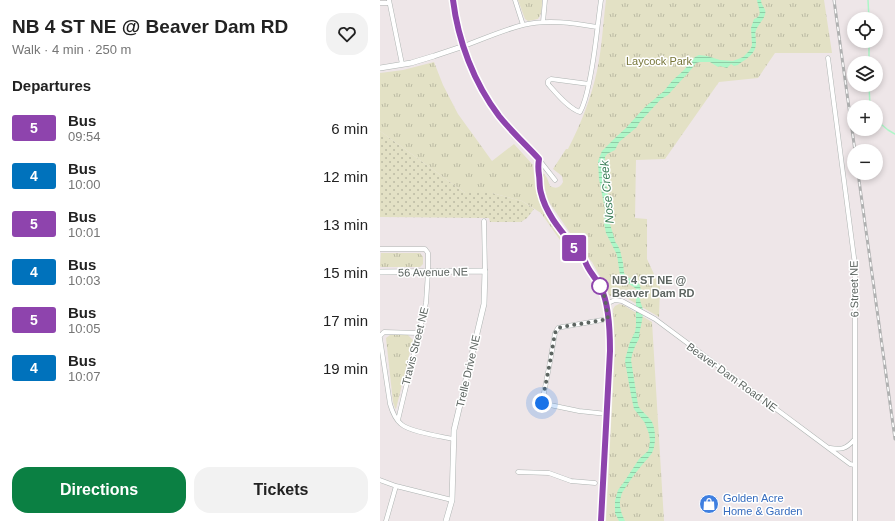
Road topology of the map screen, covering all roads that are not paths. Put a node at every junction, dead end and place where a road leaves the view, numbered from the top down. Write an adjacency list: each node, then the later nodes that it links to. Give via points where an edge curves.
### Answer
1 (453, 0): 10 (street)
2 (515, 0): 8 (street)
3 (545, 0): 7 (street)
4 (601, 0): 9 (street)
5 (388, 2): 6 (street); 12 (street)
6 (380, 3)
7 (543, 22): 8 (street); 9 (street)
8 (523, 25): 10 (street)
9 (597, 26): 14 (street)
10 (464, 46): 12 (street); 15 (street, via 480,84 497,112)
11 (828, 58): 31 (street, 6 Street NE, via 855,265)
12 (402, 64): 13 (street)
13 (380, 68)
14 (589, 84): 14 (street, via 580,112 575,111 548,84 548,81 551,79)
15 (555, 180)
16 (484, 221): 19 (street, Trelle Drive NE)
17 (380, 249): 21 (street, Travis Street NE, via 425,250 428,253)
18 (586, 265): 22 (street, via 601,287)
19 (485, 271): 21 (street, 56 Avenue NE); 30 (street, Trelle Drive NE, via 484,304)
20 (380, 272): 21 (street, 56 Avenue NE)
21 (428, 272): 24 (street, Travis Street NE, via 426,303)
22 (606, 304): 23 (street); 32 (street, Beaver Dam Road NE, via 618,300 655,320)
23 (608, 319): 26 (street, via 558,328); 28 (street, via 610,351)
24 (418, 333): 25 (street, via 384,332); 29 (street, Travis Street NE)
25 (380, 337): 29 (street, via 390,404)
26 (542, 403)
27 (550, 405): 28 (street)
28 (607, 414): 41 (street)
29 (398, 420): 30 (street, via 410,428)
30 (453, 439): 38 (street, Trelle Drive NE)
31 (854, 440): 32 (street, via 845,448); 33 (street, 6 Street NE)
32 (830, 448): 33 (street, Beaver Dam Road NE)
33 (854, 465): 42 (street, 6 Street NE)
34 (518, 472): 36 (street, via 549,473 571,481)
35 (380, 480): 37 (street)
36 (596, 483)
37 (396, 486): 38 (street); 39 (street)
38 (452, 500): 40 (street, Trelle Drive NE)
39 (386, 521)
40 (446, 521)
41 (600, 521)
42 (855, 521)

